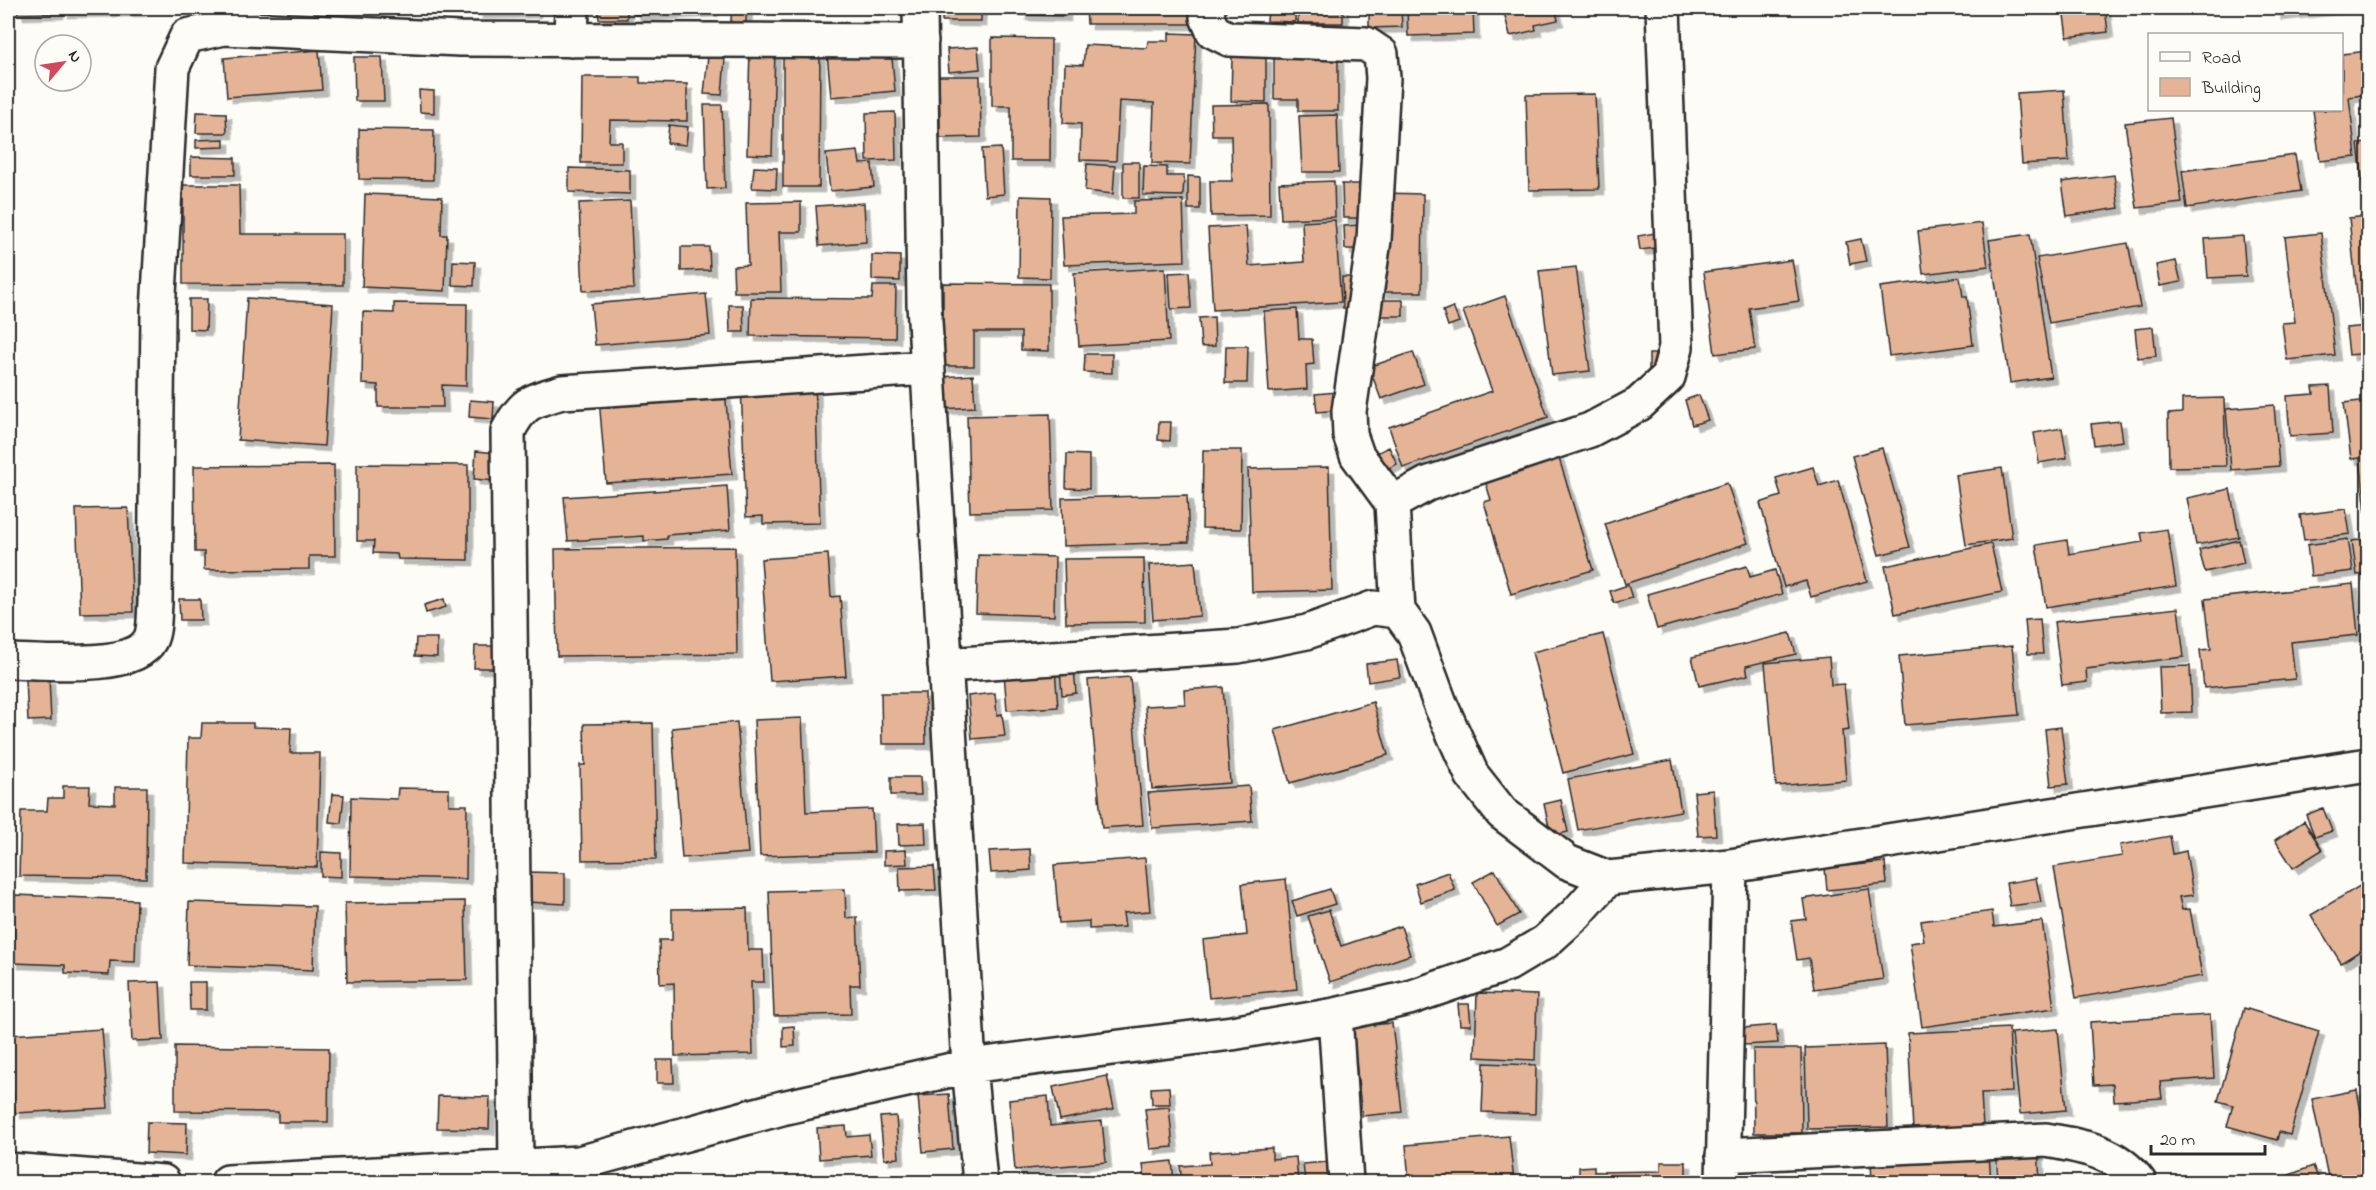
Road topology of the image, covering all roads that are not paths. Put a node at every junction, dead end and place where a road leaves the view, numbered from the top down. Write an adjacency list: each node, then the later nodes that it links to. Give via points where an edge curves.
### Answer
1 (572, 8): 5 (street)
2 (920, 8): 6 (street)
3 (1208, 8): 8 (street, via 1213,32 1228,39 1366,44 1381,54 1374,240 1349,411 1350,435 1357,455)
4 (1664, 8): 8 (street, via 1676,348 1668,377 1639,404 1590,430 1427,484)
5 (571, 40): 6 (street); 10 (street, via 224,28 187,36 172,68 158,311 156,603 150,640 135,656 105,662)
6 (921, 40): 7 (street)
7 (927, 368): 11 (street); 17 (street, via 562,392 531,401 519,410 508,431)
8 (1392, 504): 9 (street)
9 (1398, 611): 11 (street, via 1374,608 1307,632 1238,646); 14 (street, via 1414,633 1472,775 1503,813 1567,862)
10 (8, 661)
11 (945, 665): 16 (street)
12 (2368, 765): 13 (street)
13 (1730, 866): 14 (street); 18 (street)
14 (1608, 878): 15 (street, via 1545,942 1508,964 1409,998)
15 (1335, 1015): 16 (street, via 1232,1033); 24 (street)
16 (969, 1066): 20 (street, via 782,1108); 23 (street)
17 (516, 1167): 20 (street); 22 (street)
18 (1723, 1169): 25 (street, via 2046,1140 2096,1149 2130,1171)
19 (8, 1170): 21 (street)
20 (578, 1173)
21 (163, 1182)
22 (228, 1182)
23 (980, 1182)
24 (1346, 1182)
25 (2139, 1182)

